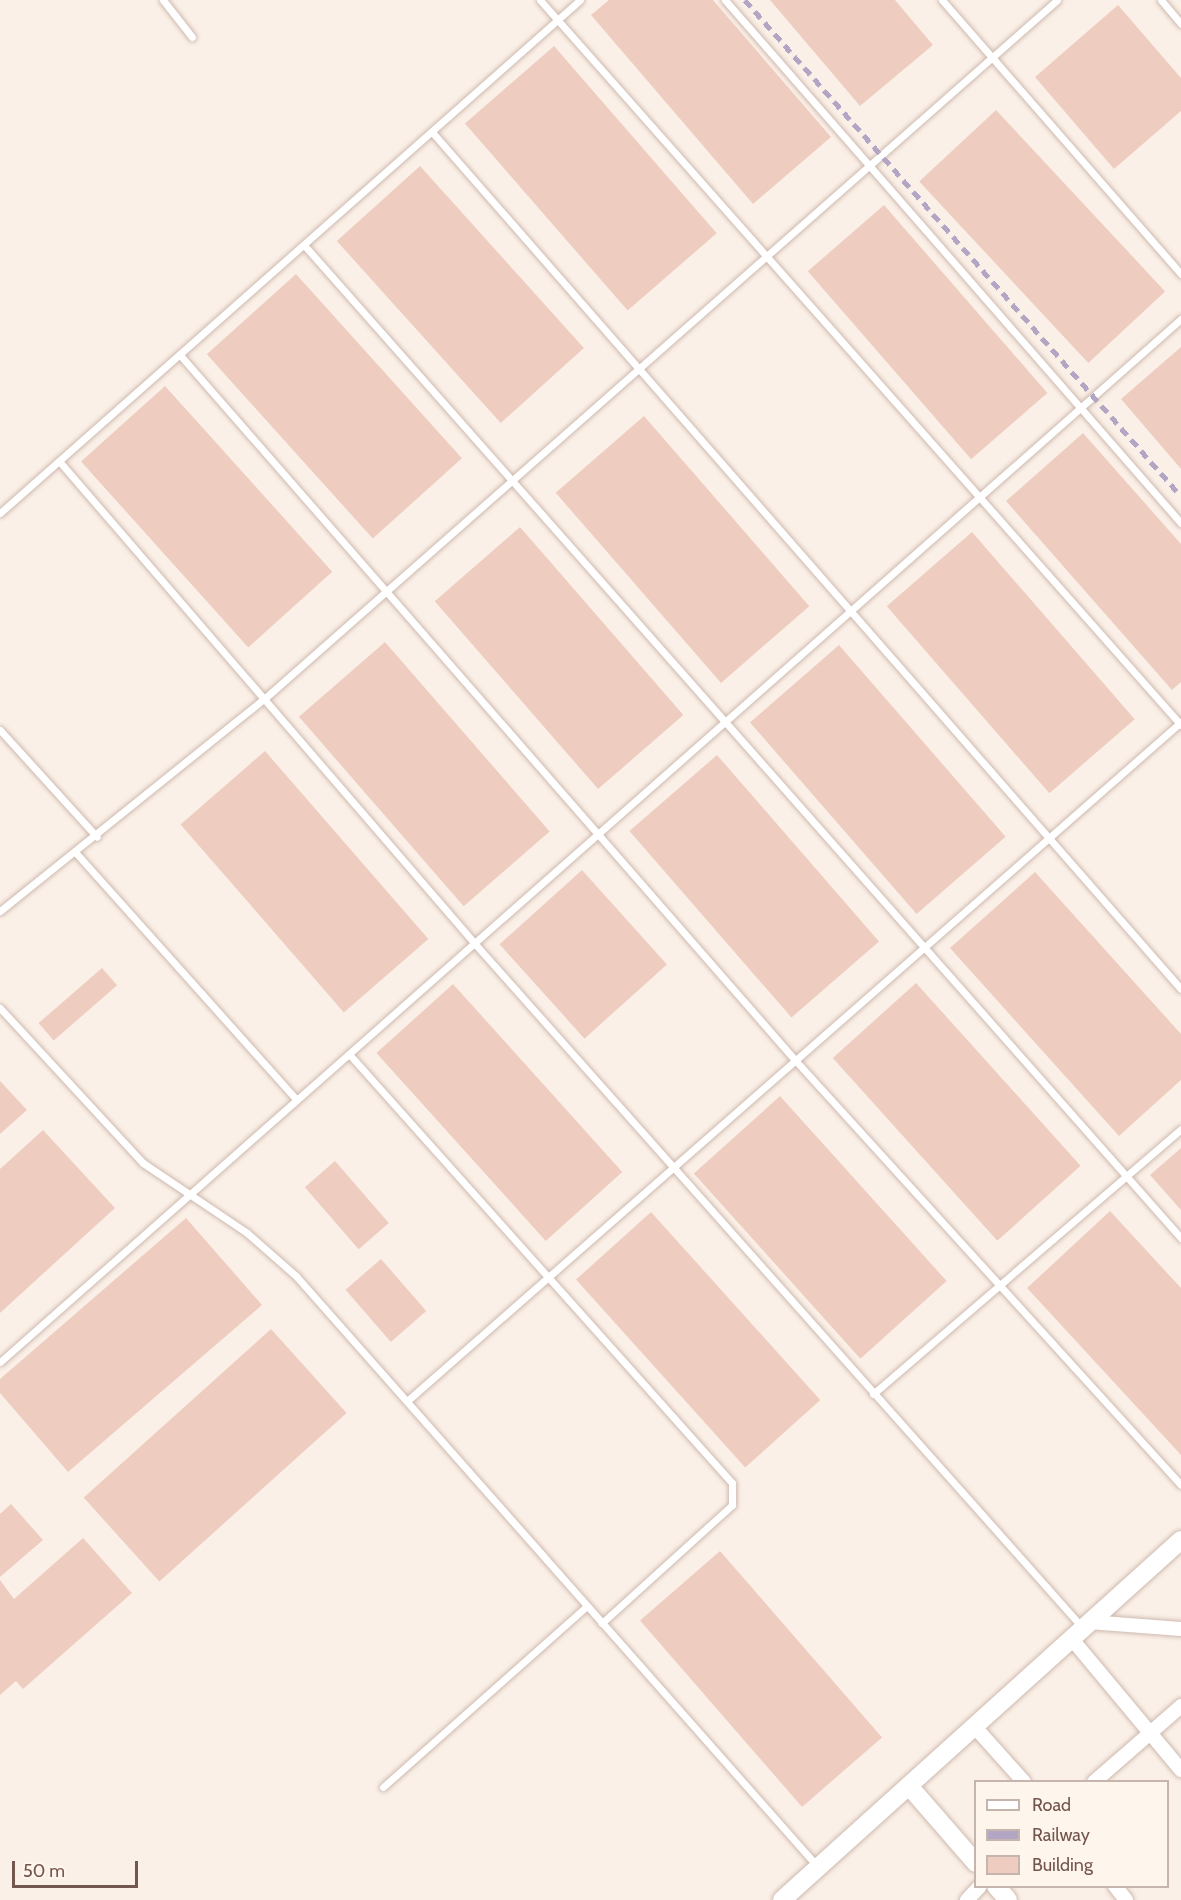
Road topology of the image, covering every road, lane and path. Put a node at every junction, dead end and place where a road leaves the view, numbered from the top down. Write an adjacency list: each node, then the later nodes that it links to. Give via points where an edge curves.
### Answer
1 (163, 0): 10 (lane)
2 (540, 0): 8 (lane)
3 (580, 0): 8 (lane)
4 (725, 0): 13 (lane)
5 (942, 0): 11 (lane)
6 (1057, 0): 11 (lane)
7 (1161, 0): 9 (lane)
8 (557, 21): 12 (lane); 15 (lane)
9 (1181, 24)
10 (192, 37)
11 (994, 58): 13 (lane); 16 (lane)
12 (432, 132): 14 (lane); 19 (lane)
13 (871, 166): 15 (lane); 20 (lane)
14 (304, 245): 18 (lane); 22 (lane)
15 (766, 259): 19 (lane); 23 (lane)
16 (1181, 274)
17 (1181, 319): 20 (lane)
18 (180, 355): 21 (lane); 26 (lane)
19 (636, 371): 22 (lane); 27 (lane)
20 (1081, 408): 23 (lane); 25 (lane)
21 (59, 461): 24 (lane); 28 (lane)
22 (513, 480): 26 (lane); 29 (lane)
23 (978, 499): 27 (lane); 30 (lane)
24 (0, 513)
25 (1181, 523)
26 (386, 593): 28 (lane); 32 (lane)
27 (852, 610): 29 (lane); 34 (lane)
28 (264, 699): 33 (lane); 37 (lane)
29 (725, 723): 32 (lane); 38 (lane)
30 (1180, 723): 34 (lane)
31 (0, 730): 33 (lane)
32 (601, 834): 37 (lane); 42 (lane)
33 (97, 837): 35 (lane)
34 (1051, 837): 38 (lane); 39 (lane)
35 (76, 853): 36 (lane); 43 (lane)
36 (0, 911)
37 (476, 945): 41 (lane); 45 (lane)
38 (925, 945): 42 (lane); 46 (lane)
39 (1181, 989)
40 (0, 1008): 47 (lane, via 135,1155)
41 (349, 1054): 43 (lane); 49 (lane)
42 (795, 1059): 45 (lane); 50 (lane)
43 (296, 1099): 47 (lane)
44 (1181, 1129): 46 (lane)
45 (675, 1167): 49 (lane); 52 (lane)
46 (1125, 1177): 48 (lane); 50 (lane)
47 (186, 1195): 51 (lane); 53 (lane, via 271,1252)
48 (1181, 1238)
49 (548, 1277): 53 (lane); 57 (lane, via 735,1490 732,1505)
50 (998, 1285): 52 (lane); 54 (lane)
51 (0, 1362)
52 (873, 1394): 59 (lane)
53 (407, 1401): 56 (lane)
54 (1181, 1485)
55 (1181, 1540): 59 (street)
56 (587, 1606): 57 (lane); 67 (lane)
57 (602, 1623): 69 (lane)
58 (1181, 1629): 59 (street)
59 (1081, 1630): 61 (street); 62 (street)
60 (1181, 1706): 62 (street)
61 (974, 1726): 64 (street); 66 (street)
62 (1149, 1733): 63 (street); 65 (street)
63 (1181, 1770)
64 (1022, 1780)
65 (1096, 1780)
66 (909, 1786): 68 (street); 69 (street)
67 (383, 1787)
68 (974, 1862)
69 (819, 1868): 73 (street)
70 (979, 1888): 74 (street)
71 (997, 1888): 75 (street)
72 (1116, 1888): 76 (street)
73 (782, 1900)
74 (967, 1900)
75 (1008, 1900)
76 (1126, 1900)

